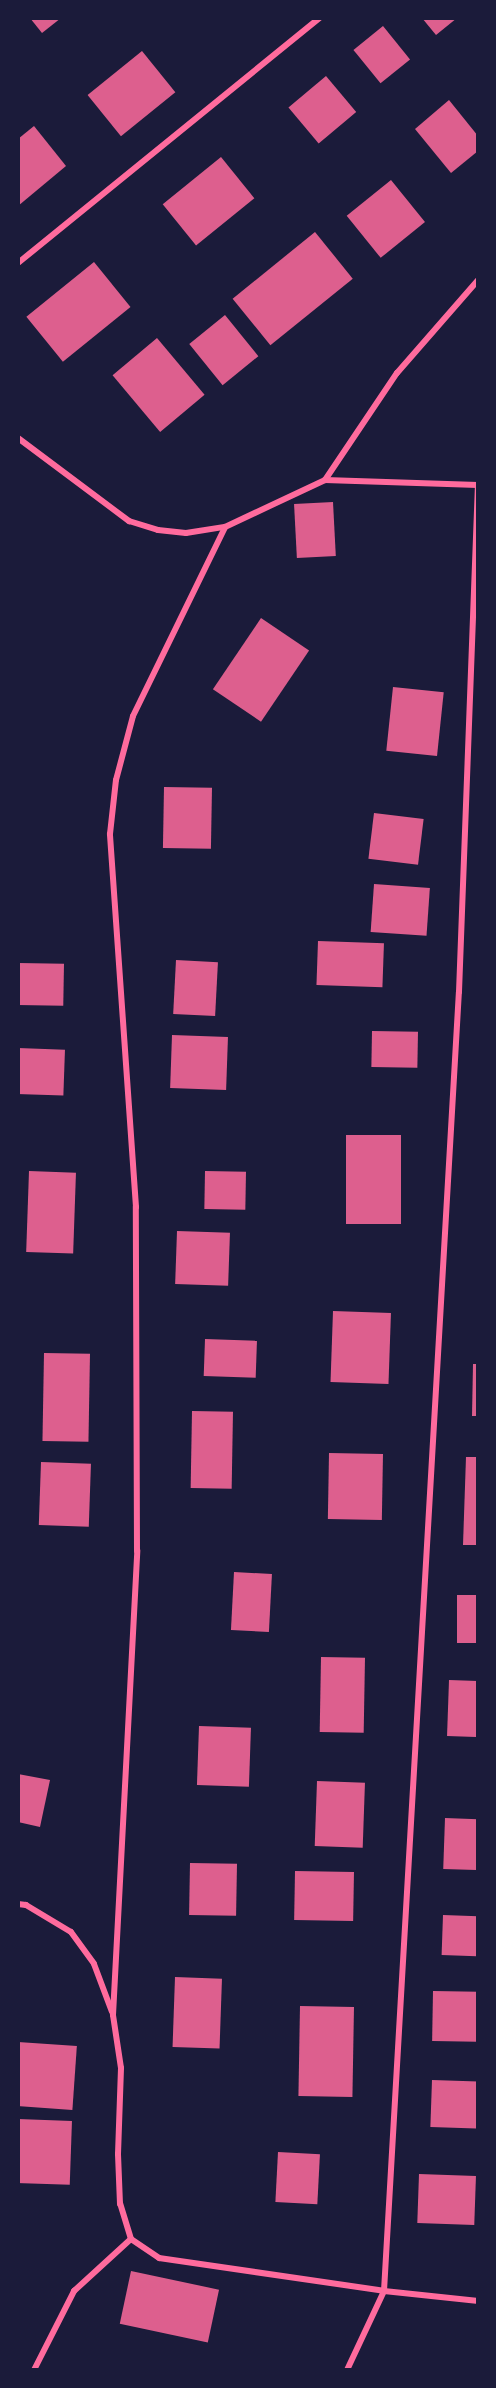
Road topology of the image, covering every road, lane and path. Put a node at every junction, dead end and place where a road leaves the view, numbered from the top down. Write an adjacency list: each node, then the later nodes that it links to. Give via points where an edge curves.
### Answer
1 (320, 18): 2 (street)
2 (18, 263)
3 (478, 280): 5 (street, via 397,373)
4 (18, 438): 7 (street, via 129,520 158,530 186,533)
5 (325, 480): 6 (street); 7 (street)
6 (478, 485): 11 (street, via 459,992)
7 (225, 527): 9 (street, via 134,716 116,780 110,834 136,1207 137,1528)
8 (18, 1904): 9 (street, via 71,1932 94,1964)
9 (113, 2015): 10 (street, via 121,2068 120,2204)
10 (131, 2239): 11 (street, via 159,2258); 13 (street, via 74,2291)
11 (384, 2291): 12 (street); 14 (street)
12 (478, 2301)
13 (34, 2370)
14 (347, 2370)

